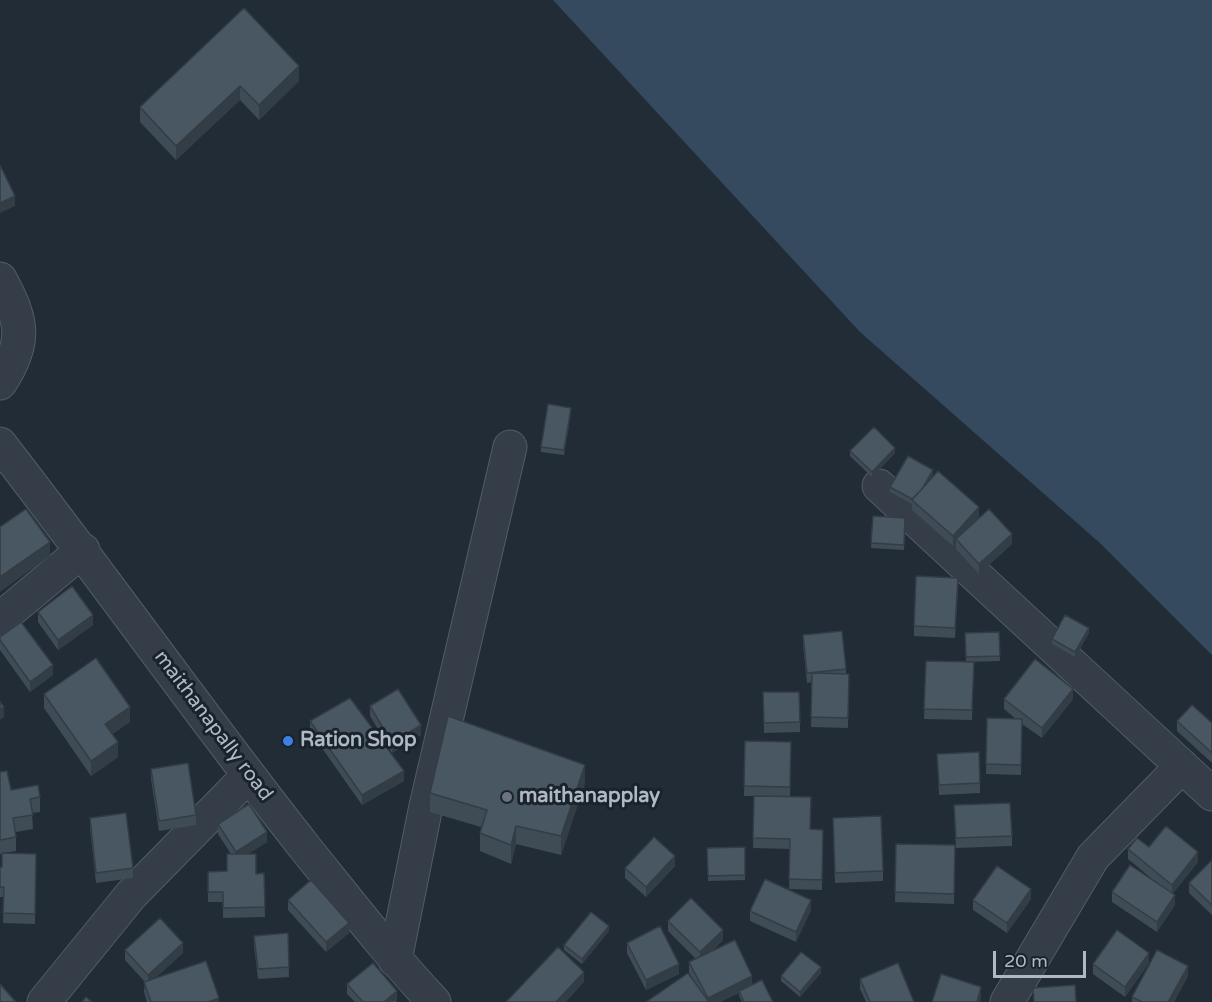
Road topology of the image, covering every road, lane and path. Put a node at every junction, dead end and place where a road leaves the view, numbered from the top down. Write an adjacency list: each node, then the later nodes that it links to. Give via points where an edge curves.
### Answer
1 (0, 279): 2 (street, via 20,323 20,344)
2 (0, 383)
3 (0, 444): 6 (street, maithanapally road)
4 (510, 447): 11 (street, via 426,806)
5 (879, 486): 8 (street)
6 (83, 550): 7 (street); 9 (street, maithanapally road)
7 (0, 619)
8 (1182, 766): 10 (street); 14 (street, via 1093,857)
9 (249, 776): 11 (street, maithanapally road); 12 (street, via 131,895)
10 (1212, 794)
11 (395, 960): 13 (street, maithanapally road)
12 (44, 1002)
13 (434, 1002)
14 (1007, 1002)

